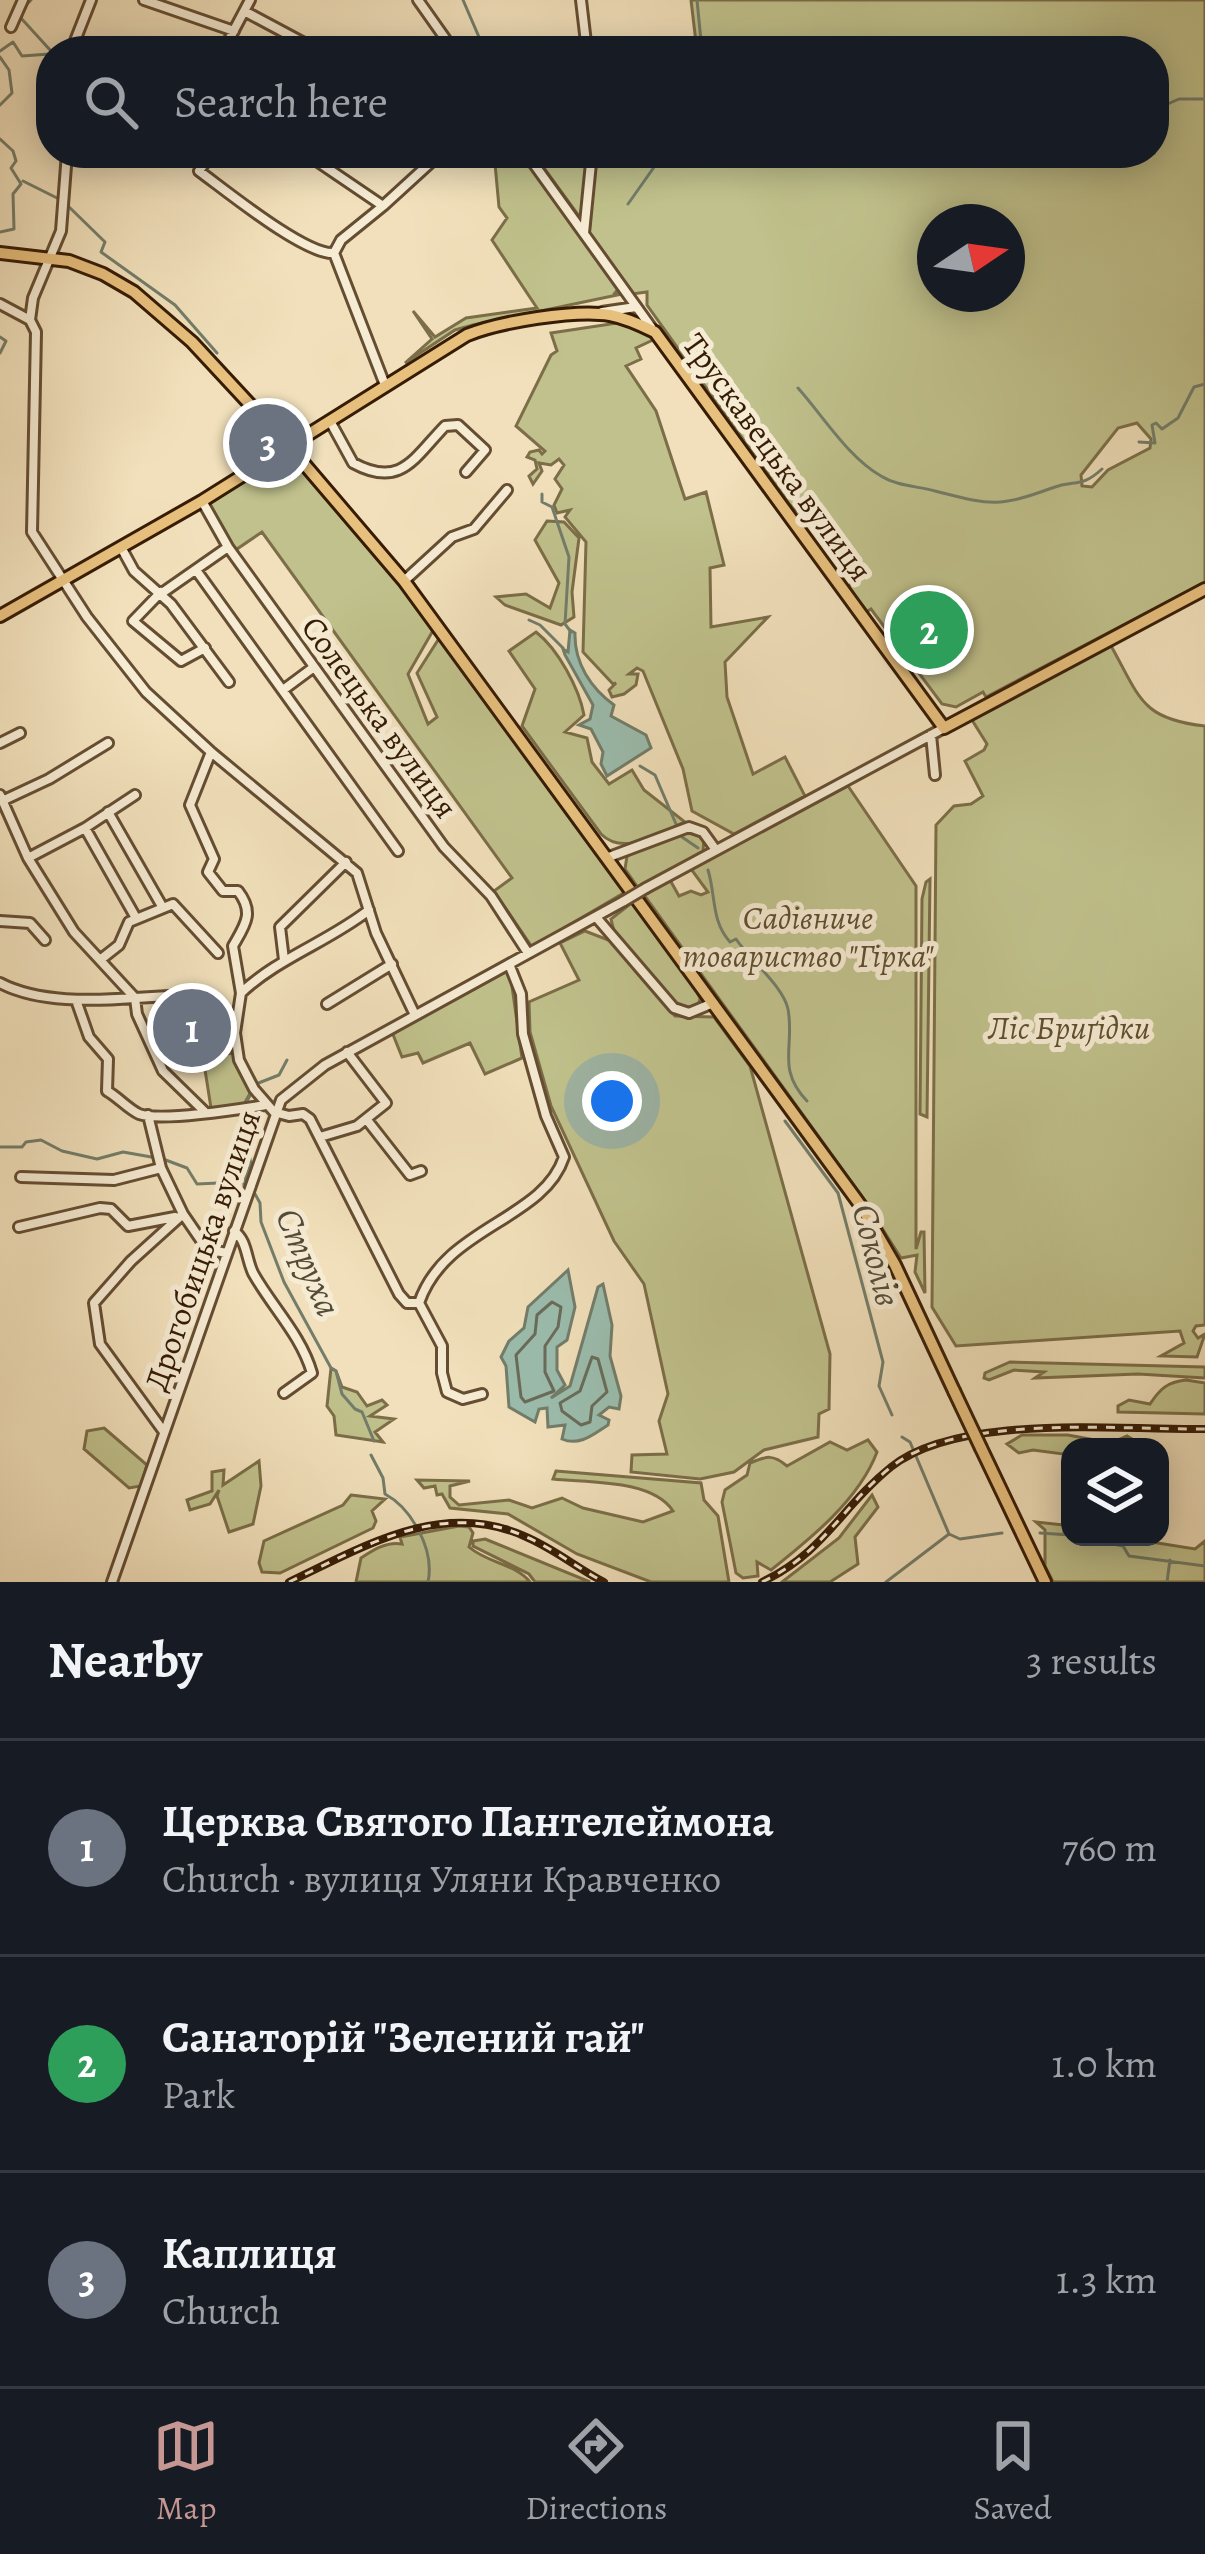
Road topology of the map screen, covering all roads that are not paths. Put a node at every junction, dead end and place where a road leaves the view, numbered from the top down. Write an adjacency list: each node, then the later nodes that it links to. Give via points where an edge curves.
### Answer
1 (22, 0): 8 (street)
2 (91, 0): 10 (street)
3 (144, 0): 9 (street)
4 (250, 0): 7 (street)
5 (418, 0): 13 (street)
6 (580, 0): 14 (street)
7 (246, 12): 9 (street); 12 (street)
8 (11, 27)
9 (234, 31): 11 (street)
10 (76, 36)
11 (231, 36)
12 (291, 36)
13 (443, 36)
14 (584, 36)
15 (65, 168): 25 (street)
16 (201, 168): 24 (street, via 316,251)
17 (327, 168): 21 (street)
18 (425, 168): 21 (street)
19 (537, 168): 22 (street)
20 (590, 168): 22 (street)
21 (383, 206): 24 (street)
22 (584, 233): 27 (street)
23 (0, 253): 25 (main road)
24 (334, 253): 31 (street)
25 (52, 257): 29 (street); 34 (main road, via 103,274 146,301)
26 (0, 304): 29 (street)
27 (637, 307): 28 (street); 30 (street)
28 (593, 314): 30 (main road); 31 (main road, via 472,333)
29 (29, 320): 44 (street, via 37,338 31,525)
30 (650, 328): 52 (main road, Трускавецька вулиця)
31 (386, 386): 32 (main road)
32 (334, 419): 33 (main road); 37 (street, via 356,466 396,473 458,425 485,450)
33 (306, 436): 34 (main road); 36 (main road)
34 (290, 447): 35 (main road); 36 (main road)
35 (275, 456): 36 (main road); 39 (main road)
36 (307, 467): 43 (main road)
37 (466, 472)
38 (507, 490): 43 (street, via 473,529)
39 (202, 501): 40 (street, Солецька вулиця); 41 (main road)
40 (229, 547): 42 (street); 49 (street, Солецька вулиця)
41 (122, 549): 44 (main road); 46 (street)
42 (196, 570): 46 (street); 51 (street)
43 (404, 580): 69 (main road)
44 (64, 581): 47 (main road); 59 (street, via 131,675)
45 (1205, 589): 53 (main road)
46 (162, 593): 48 (street); 48 (street, via 133,621 181,661)
47 (0, 616)
48 (205, 648): 50 (street)
49 (314, 667): 51 (street); 79 (street, Солецька вулиця)
50 (229, 682)
51 (283, 690): 67 (street)
52 (923, 704): 53 (main road); 54 (main road, Трускавецька вулиця)
53 (966, 717): 54 (main road)
54 (944, 728): 56 (street)
55 (20, 733): 57 (street)
56 (932, 735): 60 (street); 66 (street, Дрогобицька вулиця)
57 (0, 743)
58 (108, 743): 62 (street)
59 (211, 752): 71 (street); 85 (street, via 190,805 214,859 208,872 246,903 248,922 233,946)
60 (935, 775)
61 (135, 795): 63 (street)
62 (1, 798): 70 (street)
63 (108, 812): 64 (street); 72 (street)
64 (85, 828): 70 (street); 75 (street)
65 (709, 838): 66 (street); 68 (street); 69 (street, via 689,827)
66 (735, 839): 68 (street, Дрогобицька вулиця)
67 (398, 850)
68 (716, 850): 74 (street, Дрогобицька вулиця, bridge)
69 (609, 857): 88 (main road)
70 (28, 858): 81 (street)
71 (346, 862): 73 (street, via 362,881); 80 (street, via 280,927)
72 (163, 908): 75 (street); 78 (street, via 176,905)
73 (369, 910): 80 (street); 82 (street)
74 (596, 917): 79 (street, Дрогобицька вулиця); 88 (street, via 674,1008 689,1013)
75 (136, 918): 81 (street)
76 (0, 921): 77 (street, via 30,923)
77 (45, 940)
78 (218, 953)
79 (528, 953): 83 (street, Дрогобицька вулиця)
80 (284, 960): 85 (street)
81 (99, 961): 86 (street)
82 (392, 964): 89 (street); 90 (street)
83 (508, 964): 90 (street, Дрогобицька вулиця); 105 (street, via 540,1097 564,1157 536,1197 450,1253)
84 (0, 983): 87 (street)
85 (241, 993): 91 (street)
86 (135, 998): 87 (street); 91 (street, via 169,996); 94 (street, via 163,1070)
87 (76, 999): 95 (street, via 89,1037 108,1058 107,1091)
88 (713, 1003): 110 (main road, bridge, via 872,1222)
89 (327, 1004)
90 (415, 1016): 92 (street, Дрогобицька вулиця)
91 (235, 1033): 93 (street, via 239,1060)
92 (347, 1052): 93 (street, Дрогобицька вулиця); 96 (street, via 386,1100)
93 (270, 1108): 94 (street); 97 (street, via 306,1115); 103 (street, Дрогобицька вулиця)
94 (205, 1112): 95 (street)
95 (148, 1115): 98 (street)
96 (367, 1120): 97 (street); 99 (street, via 408,1172)
97 (320, 1137): 105 (street, via 399,1294)
98 (161, 1168): 100 (street, via 114,1180); 101 (street)
99 (421, 1171)
100 (21, 1177)
101 (179, 1215): 102 (street, via 128,1226 100,1208); 104 (street, via 208,1250); 108 (street, via 93,1306 100,1344)
102 (19, 1227)
103 (234, 1231): 104 (street, Дрогобицька вулиця); 106 (street, via 307,1354 312,1372)
104 (226, 1253): 108 (street, Дрогобицька вулиця)
105 (419, 1303): 107 (street, via 442,1346 447,1392 463,1399)
106 (284, 1393)
107 (482, 1394)
108 (164, 1432): 109 (street, Дрогобицька вулиця)
109 (112, 1582)
110 (1046, 1582)

